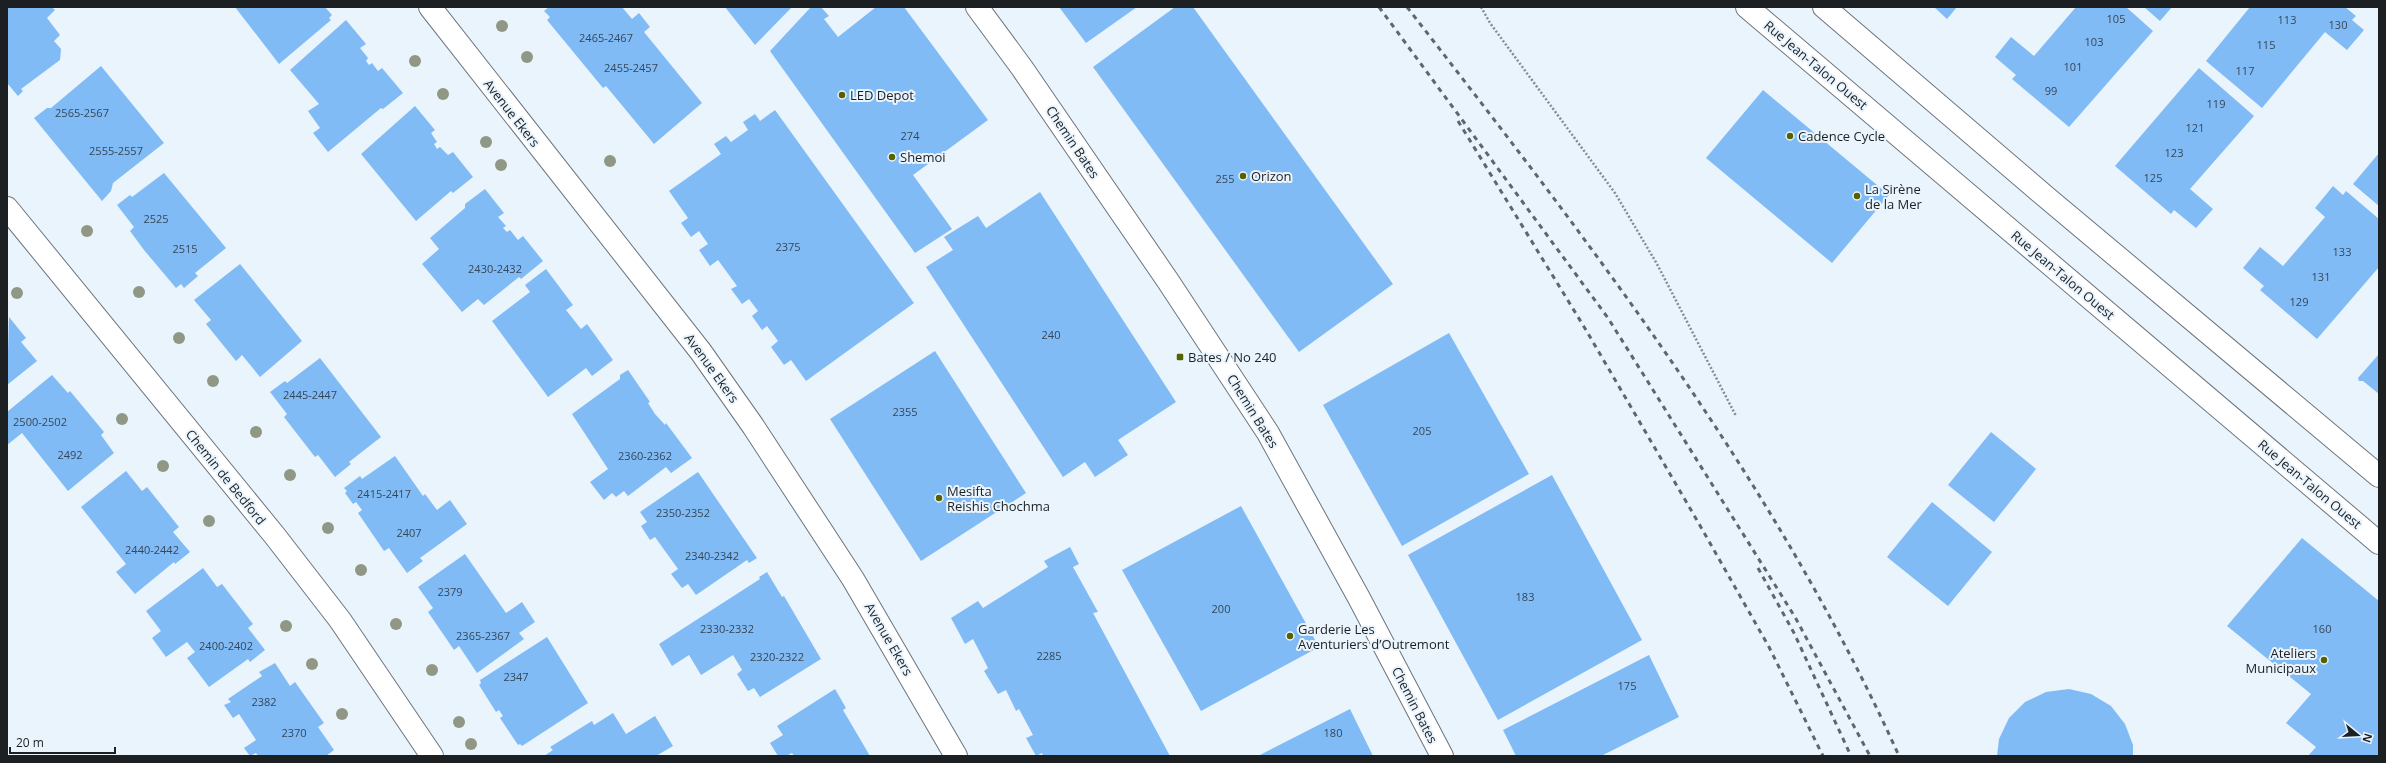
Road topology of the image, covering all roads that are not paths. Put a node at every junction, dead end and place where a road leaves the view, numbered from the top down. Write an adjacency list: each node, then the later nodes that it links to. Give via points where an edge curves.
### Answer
1 (430, 7): 9 (street, Avenue Ekers, via 701,352 749,420 853,578)
2 (977, 7): 10 (street, Chemin Bates, via 1168,281 1268,433)
3 (1748, 7): 7 (street, Rue Jean-Talon Ouest)
4 (1824, 7): 6 (street)
5 (7, 208): 8 (street, Chemin de Bedford, via 270,530 340,620)
6 (2379, 476)
7 (2379, 542)
8 (432, 756)
9 (956, 756)
10 (1442, 756)

